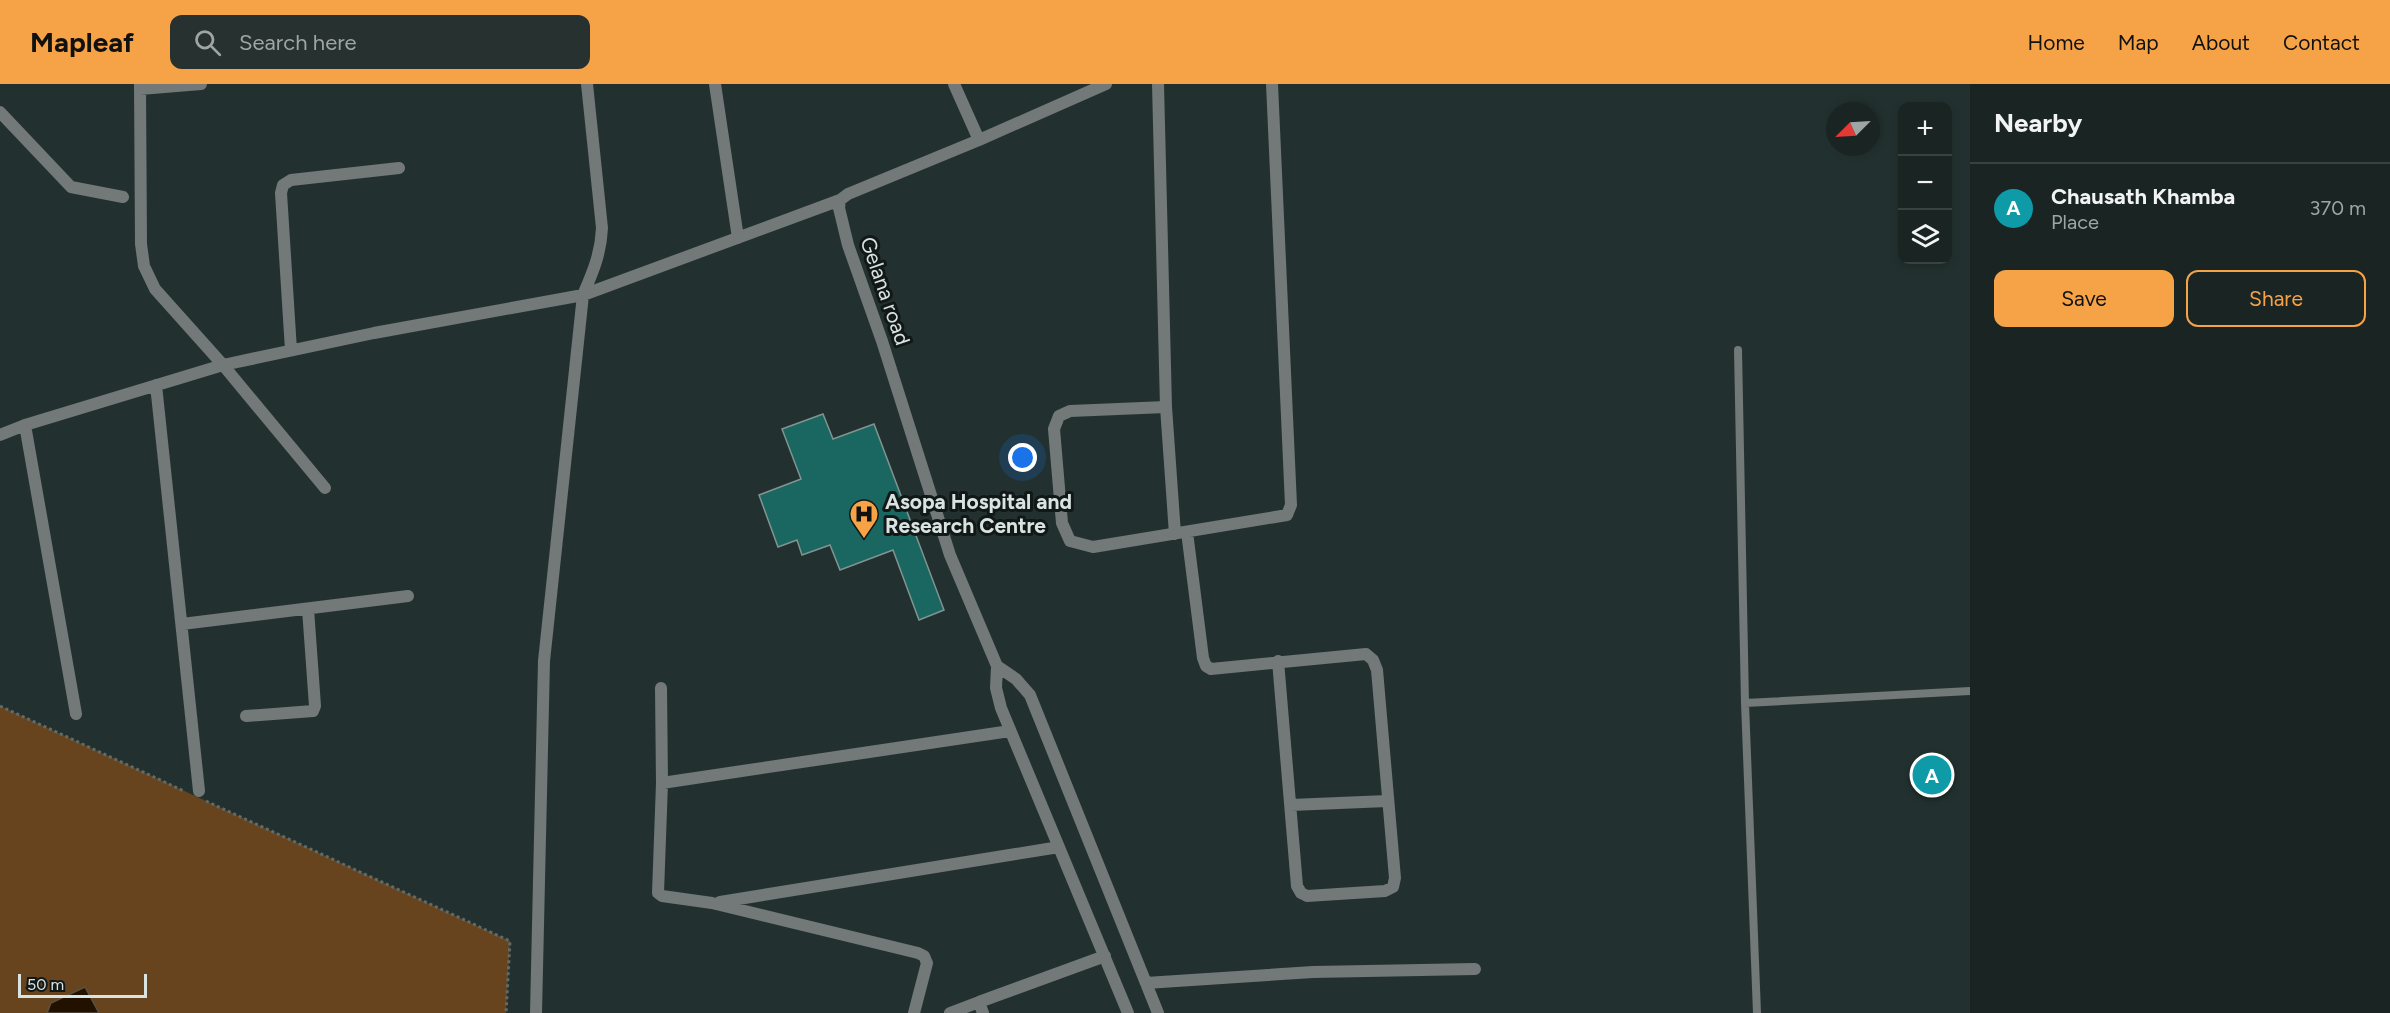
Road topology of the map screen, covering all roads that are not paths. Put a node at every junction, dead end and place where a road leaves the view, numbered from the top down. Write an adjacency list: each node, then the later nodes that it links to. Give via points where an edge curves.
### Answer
1 (201, 84): 8 (street)
2 (587, 84): 15 (street, via 602,245)
3 (715, 84): 14 (street)
4 (954, 84): 10 (street)
5 (1158, 84): 20 (street)
6 (1272, 84): 24 (street, via 1291,505 1287,515 1278,518)
7 (1097, 86): 10 (street)
8 (140, 87): 18 (street, via 144,266 155,289)
9 (0, 112): 12 (street, via 71,187)
10 (979, 140): 13 (street)
11 (399, 168): 16 (street, via 291,180 283,185)
12 (123, 197)
13 (840, 200): 14 (street); 29 (street, Gelana road, via 848,245 950,555)
14 (738, 238): 15 (street)
15 (584, 295): 16 (street); 46 (street, via 544,661)
16 (291, 350): 18 (street)
17 (1738, 350): 32 (lane)
18 (223, 365): 19 (street); 23 (street)
19 (156, 385): 21 (street); 27 (street)
20 (1166, 407): 24 (street); 24 (street, via 1070,411 1059,416 1054,429 1062,523 1070,541 1093,547)
21 (25, 425): 22 (street); 33 (street)
22 (0, 435)
23 (325, 488)
24 (1181, 533): 28 (street, via 1206,666 1211,669)
25 (408, 596): 26 (street)
26 (308, 609): 27 (street); 34 (street, via 313,711)
27 (182, 624): 37 (street)
28 (1278, 661): 38 (street, via 1366,654 1373,660); 39 (street)
29 (997, 666): 35 (street, via 1000,708); 44 (street, via 1030,695)
30 (661, 688): 36 (street)
31 (1970, 691): 32 (lane)
32 (1745, 704): 51 (lane)
33 (76, 714)
34 (246, 716)
35 (1010, 730): 36 (street); 40 (street)
36 (662, 783): 41 (street, via 658,893)
37 (203, 796)
38 (1387, 801): 39 (street); 39 (street, via 1393,887 1385,891 1308,896 1297,886)
39 (1291, 805)
40 (1059, 847): 41 (street); 42 (street)
41 (712, 903): 47 (street, via 924,956 927,963)
42 (1105, 956): 45 (street); 49 (street)
43 (1475, 969): 44 (street, via 1314,972)
44 (1146, 983): 50 (street)
45 (981, 1007): 48 (street)
46 (536, 1013)
47 (914, 1013)
48 (950, 1013)
49 (1128, 1013)
50 (1158, 1013)
51 (1757, 1013)

